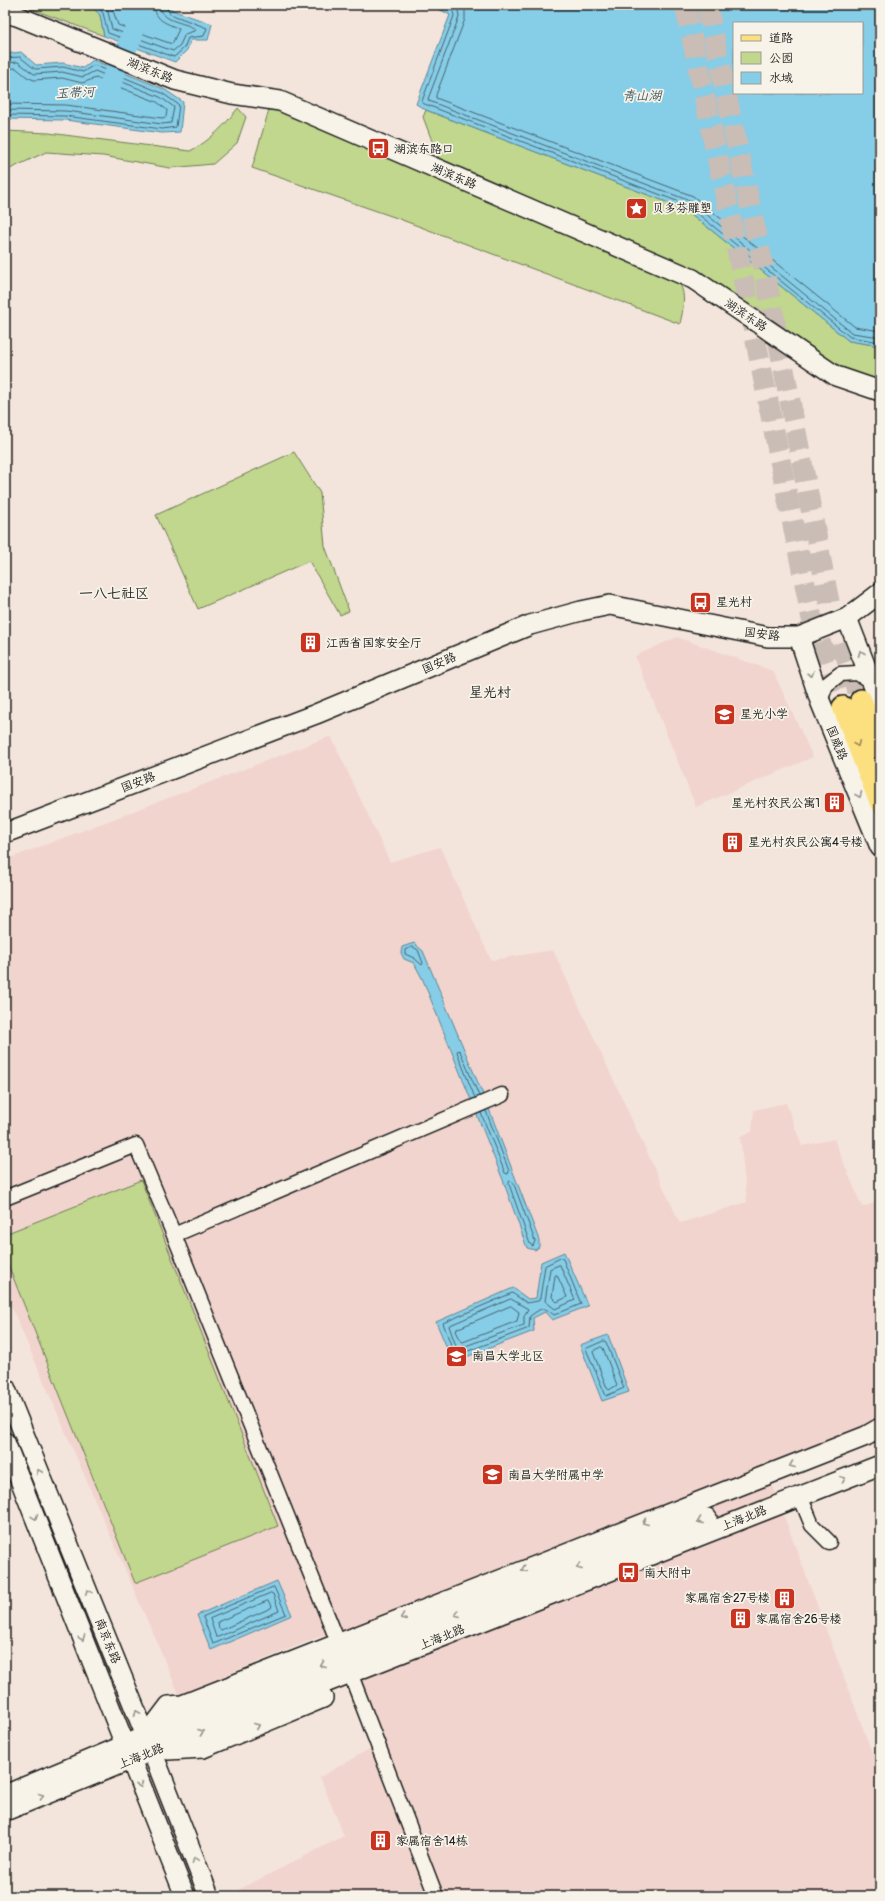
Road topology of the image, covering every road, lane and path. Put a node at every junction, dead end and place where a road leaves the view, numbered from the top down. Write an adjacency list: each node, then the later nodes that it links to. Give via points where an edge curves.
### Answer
1 (5, 14): 2 (main road, 湖滨东路, via 17,16 175,80 232,94 280,100 693,279 836,376)
2 (880, 391)
3 (880, 593): 4 (main road, 国安路)
4 (846, 618): 5 (main road, 国安路); 6 (main road, 国威路, one-way to 4)
5 (799, 637): 7 (main road, 国威路, one-way to 7); 11 (main road, 国安路, via 768,637 610,605 582,611 530,625 316,714)
6 (872, 682): 7 (street, via 857,673 840,674 826,684); 8 (main road, 国威路)
7 (820, 700): 12 (main road, 国威路, one-way to 12)
8 (861, 703): 9 (main road, 国威路); 10 (main road, 国威路, one-way to 10)
9 (880, 749)
10 (880, 802)
11 (5, 833)
12 (880, 847)
13 (496, 1097): 15 (street)
14 (5, 1198): 15 (street, via 136,1145)
15 (174, 1235): 24 (street)
16 (5, 1387): 25 (main road, 南京东路, one-way to 16)
17 (880, 1428): 24 (main road, one-way to 24)
18 (5, 1442): 26 (main road, 南京东路, one-way to 26)
19 (880, 1451): 24 (main road, 上海北路, one-way to 24)
20 (880, 1465): 22 (main road, 上海北路, one-way to 20)
21 (880, 1478): 22 (main road)
22 (803, 1501): 23 (street, via 812,1525); 24 (main road, 上海北路)
23 (829, 1542)
24 (346, 1664): 25 (main road, 上海北路); 25 (main road, one-way to 25, via 182,1705 169,1706); 31 (street)
25 (149, 1743): 26 (main road, 上海北路); 30 (main road, 南京东路, one-way to 25)
26 (127, 1753): 27 (main road, 上海北路); 28 (main road, 上海北路, one-way to 26); 29 (main road, 南京东路, one-way to 29)
27 (5, 1795)
28 (5, 1811)
29 (185, 1896)
30 (209, 1896)
31 (436, 1896)

